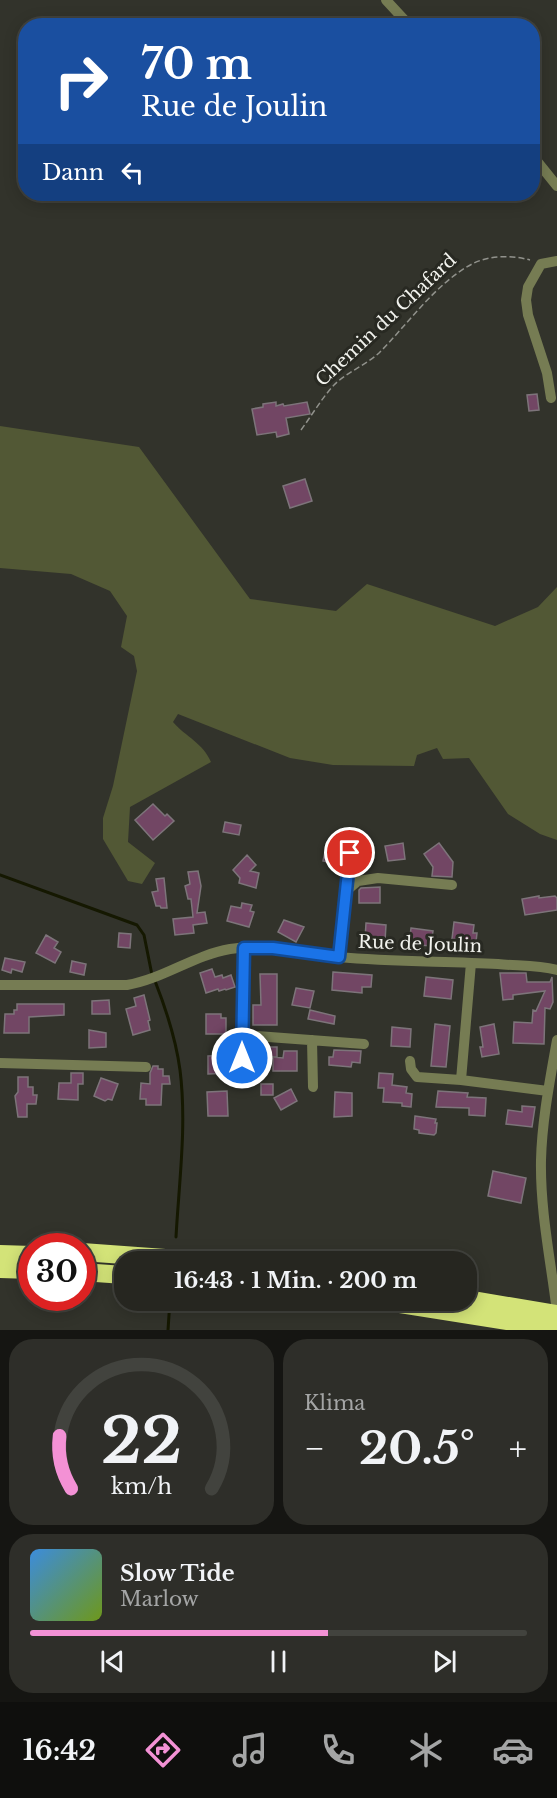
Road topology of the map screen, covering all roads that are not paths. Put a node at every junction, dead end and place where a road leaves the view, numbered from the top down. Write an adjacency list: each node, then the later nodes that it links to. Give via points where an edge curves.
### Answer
1 (386, 0): 2 (street)
2 (403, 18)
3 (540, 165): 4 (street)
4 (557, 186)
5 (557, 261): 6 (street, via 541,264 528,287 526,300)
6 (551, 398)
7 (350, 853): 9 (street)
8 (452, 885): 9 (street, via 378,878 358,881)
9 (345, 892): 11 (street)
10 (244, 948): 11 (street, Rue de Joulin); 14 (street, Rue de Joulin, via 217,952 135,984); 15 (street)
11 (339, 957): 12 (street, Rue de Joulin)
12 (471, 963): 13 (street, Rue de Joulin); 22 (street)
13 (557, 970)
14 (0, 985)
15 (242, 1035): 16 (street); 23 (street)
16 (312, 1040): 18 (street); 24 (street)
17 (557, 1040): 25 (street)
18 (364, 1044)
19 (410, 1061): 22 (street, via 417,1077)
20 (0, 1063): 21 (street)
21 (146, 1068)
22 (461, 1080): 25 (street)
23 (242, 1081)
24 (313, 1087)
25 (548, 1090): 40 (street, via 541,1158 542,1194)
26 (0, 1248): 27 (highway)
27 (18, 1249)
28 (96, 1252): 29 (highway)
29 (114, 1253)
30 (0, 1254): 31 (highway)
31 (18, 1255)
32 (96, 1260): 33 (highway)
33 (114, 1261)
34 (0, 1269): 35 (highway)
35 (18, 1270)
36 (96, 1273): 37 (highway)
37 (114, 1274)
38 (477, 1301): 40 (highway)
39 (444, 1311): 41 (highway)
40 (557, 1313)
41 (557, 1329)

